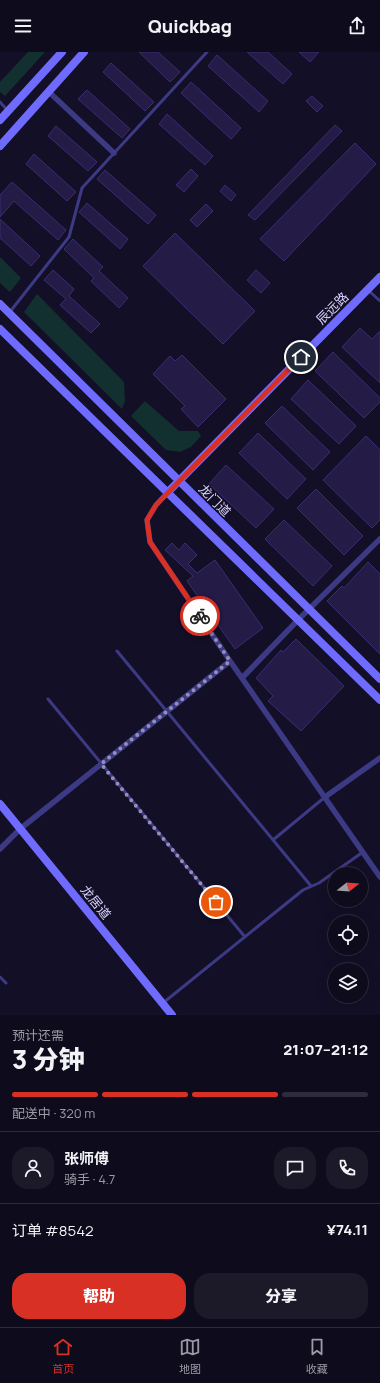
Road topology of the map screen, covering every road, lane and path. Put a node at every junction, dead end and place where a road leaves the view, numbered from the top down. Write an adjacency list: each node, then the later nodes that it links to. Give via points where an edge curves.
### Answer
1 (62, 52): 6 (main road)
2 (84, 52): 4 (main road)
3 (207, 52): 9 (lane)
4 (49, 92): 8 (main road); 9 (street)
5 (0, 102): 6 (lane)
6 (8, 111): 7 (main road)
7 (0, 120)
8 (0, 146)
9 (114, 153): 14 (lane, via 82,188 69,237)
10 (380, 277): 11 (main road, 辰远路)
11 (368, 289): 12 (lane); 16 (main road, 辰远路)
12 (380, 301)
13 (0, 304): 14 (main road, 龙门道)
14 (9, 313): 16 (main road, 龙门道)
15 (0, 329): 17 (main road)
16 (179, 481): 17 (main road, 辰远路); 19 (main road, 龙门道)
17 (167, 493): 20 (main road); 22 (street, via 147,520 150,542)
18 (380, 539): 19 (street)
19 (310, 610): 20 (street); 24 (main road, 龙门道)
20 (298, 620): 23 (street); 26 (main road)
21 (117, 651): 27 (lane)
22 (230, 661): 23 (street); 27 (street)
23 (242, 678): 30 (street)
24 (380, 679)
25 (48, 699): 29 (lane)
26 (380, 700)
27 (167, 712): 29 (street); 33 (lane)
28 (380, 758): 30 (street)
29 (101, 764): 32 (street); 38 (lane)
30 (325, 797): 33 (lane); 35 (street)
31 (0, 804): 32 (main road, 龙居道)
32 (20, 829): 34 (street); 41 (main road, 龙居道)
33 (273, 840): 37 (lane)
34 (0, 848)
35 (363, 852): 36 (street); 37 (lane)
36 (380, 877)
37 (311, 886): 38 (lane)
38 (245, 937): 41 (lane)
39 (0, 978): 40 (lane)
40 (6, 983)
41 (163, 1003): 42 (main road, 龙居道)
42 (172, 1015)

